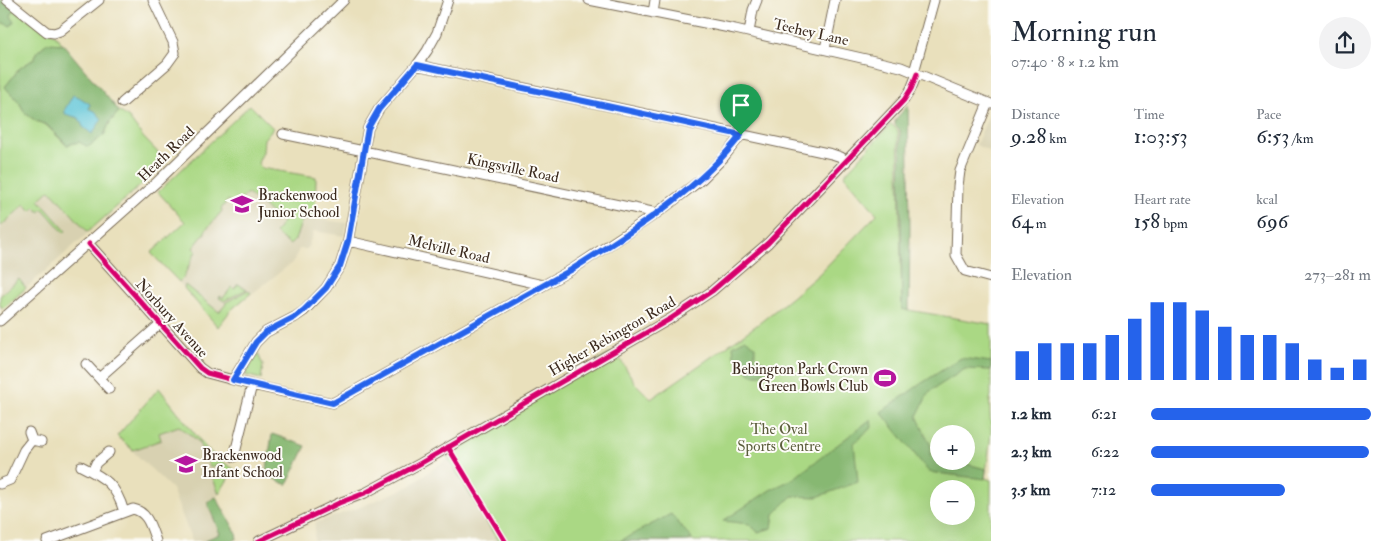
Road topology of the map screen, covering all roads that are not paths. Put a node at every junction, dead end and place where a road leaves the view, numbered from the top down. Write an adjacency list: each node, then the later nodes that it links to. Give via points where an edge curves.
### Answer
1 (7, 0): 2 (street, via 46,32 54,33)
2 (99, 0)
3 (153, 0): 16 (street, via 175,53 167,64)
4 (344, 0): 24 (street, Heath Road)
5 (448, 0): 14 (street, via 438,33)
6 (589, 0): 11 (street, Teehey Lane)
7 (655, 0): 11 (street)
8 (757, 0): 12 (street)
9 (835, 0): 13 (street)
10 (934, 0): 15 (street, Higher Bebington Road)
11 (653, 13): 12 (street, Teehey Lane)
12 (749, 32): 13 (street, Teehey Lane)
13 (825, 49): 15 (street, Teehey Lane)
14 (417, 65): 19 (street); 20 (street, via 373,118)
15 (916, 73): 17 (street, Teehey Lane); 21 (street, Higher Bebington Road, via 904,100)
16 (122, 103)
17 (989, 103): 25 (street, via 960,171 956,256 965,271)
18 (283, 134): 20 (street, Kingsville Road)
19 (741, 135): 21 (street, via 832,154); 22 (street, Norbury Avenue, via 702,179)
20 (364, 150): 22 (street, Kingsville Road); 23 (street)
21 (846, 162): 43 (street, Higher Bebington Road, via 745,264 670,318 422,463)
22 (657, 213): 26 (street, Norbury Avenue, via 600,252)
23 (348, 241): 26 (street, Melville Road); 31 (street, via 340,266 316,301 295,317 266,332 256,342)
24 (89, 244): 27 (street, Heath Road); 28 (street, Norbury Avenue)
25 (991, 278)
26 (543, 285): 32 (street, Norbury Avenue, via 333,403)
27 (0, 321)
28 (160, 324): 30 (street); 31 (street, Norbury Avenue, via 200,368)
29 (86, 364): 30 (street)
30 (99, 378): 33 (street)
31 (233, 380): 32 (street, Norbury Avenue)
32 (252, 385): 36 (street)
33 (109, 389)
34 (34, 438): 39 (street, via 24,450 10,480)
35 (104, 453): 38 (street)
36 (231, 454)
37 (80, 466): 38 (street)
38 (92, 472): 40 (street, via 116,490)
39 (0, 484)
40 (124, 512): 41 (street); 42 (street, via 142,511)
41 (49, 541)
42 (156, 541)
43 (259, 541)

